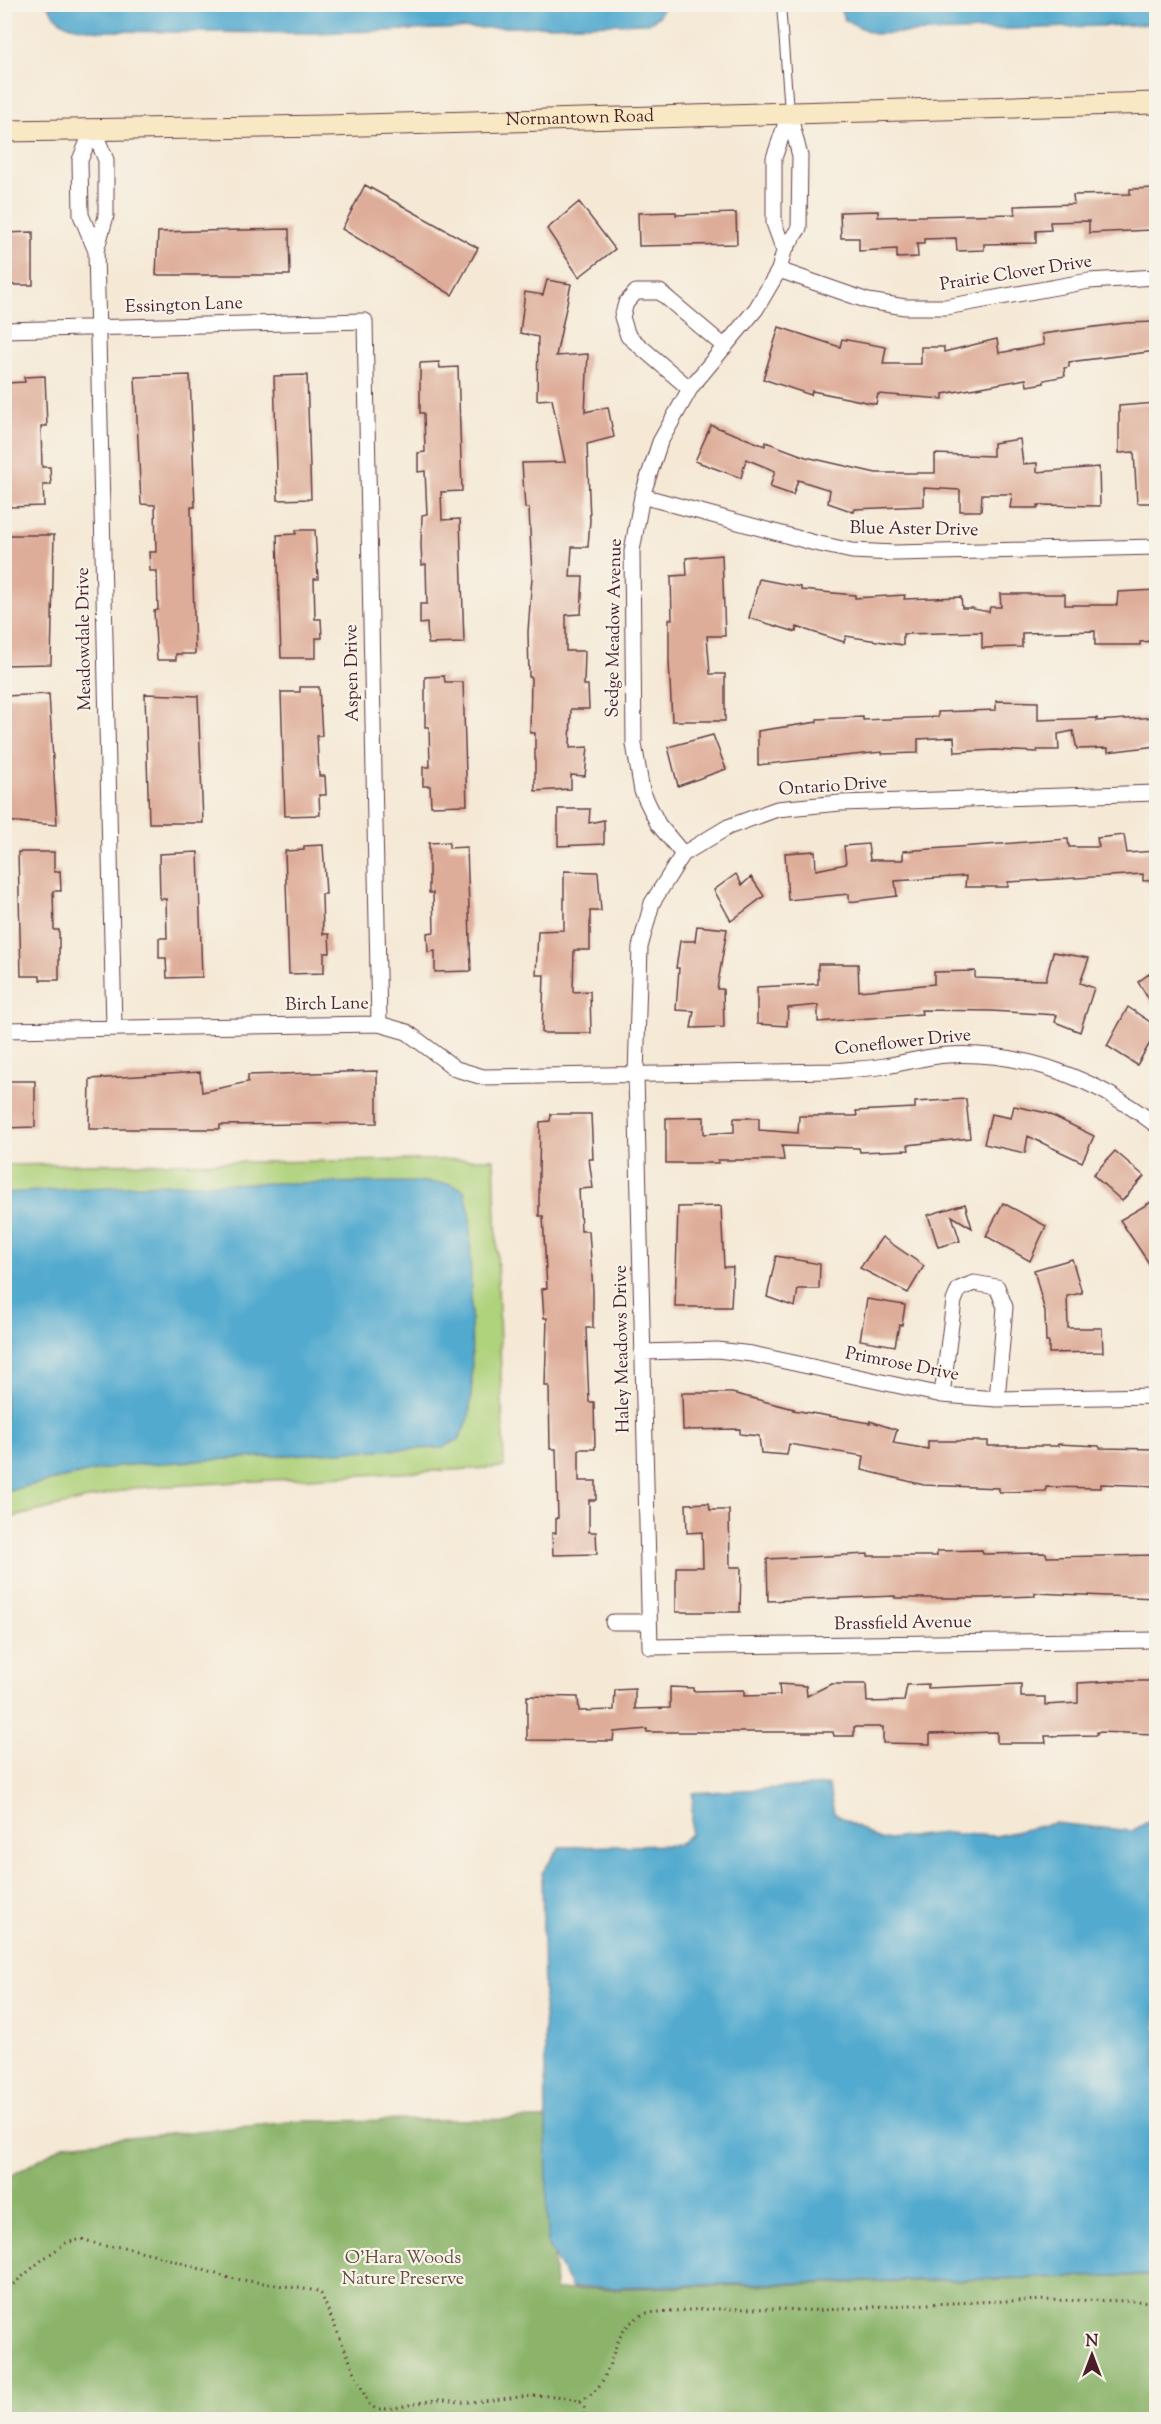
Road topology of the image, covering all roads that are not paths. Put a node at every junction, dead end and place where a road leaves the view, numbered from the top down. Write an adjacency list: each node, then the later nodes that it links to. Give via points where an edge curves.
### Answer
1 (781, 4): 3 (lane)
2 (1156, 103): 3 (street, Normantown Road)
3 (789, 114): 4 (street, Normantown Road); 7 (street, via 774,158 774,224); 7 (street, Sedge Meadow Avenue, via 800,156 799,228)
4 (93, 129): 5 (street, Normantown Road); 6 (street, Meadowdale Drive, via 106,160 106,216); 6 (street, Meadowdale Drive, via 80,160 81,215)
5 (4, 131)
6 (96, 250): 11 (street, Meadowdale Drive)
7 (784, 250): 8 (street, Sedge Meadow Avenue)
8 (779, 270): 9 (street, Prairie Clover Drive, via 868,301 905,307 946,307 1089,281); 13 (street, Sedge Meadow Avenue, via 756,309)
9 (1156, 277)
10 (365, 321): 11 (street, Essington Lane); 19 (street, Aspen Drive)
11 (97, 328): 12 (street, Essington Lane); 20 (street, Meadowdale Drive)
12 (4, 330)
13 (724, 346): 14 (street, Sedge Meadow Avenue); 14 (street, via 660,292 636,292 626,303 622,317 628,336)
14 (690, 389): 15 (street, Sedge Meadow Avenue, via 660,442)
15 (642, 496): 16 (street, Blue Aster Drive, via 852,551); 18 (street, Sedge Meadow Avenue, via 632,551 634,744 642,791 658,824)
16 (1156, 547)
17 (1156, 793): 18 (street, Ontario Drive, via 840,803 777,809 728,826)
18 (683, 854): 22 (street, Ontario Drive, via 652,903 640,948)
19 (379, 1024): 20 (street, Birch Lane); 22 (street, Birch Lane, via 407,1032 456,1069 483,1077)
20 (114, 1027): 21 (street, Birch Lane)
21 (4, 1030)
22 (636, 1074): 23 (street, Coneflower Drive, via 834,1071 946,1055 985,1055 1040,1065 1089,1082); 24 (street, Haley Meadows Drive)
23 (1156, 1125)
24 (642, 1352): 25 (street, Primrose Drive, via 717,1350 752,1354); 29 (street, Haley Meadows Drive)
25 (942, 1395): 27 (street, Primrose Drive); 27 (street, via 954,1301 959,1289 974,1282 997,1287 1005,1307)
26 (1156, 1396): 27 (street, Primrose Drive)
27 (997, 1399)
28 (613, 1622): 29 (street)
29 (649, 1622): 31 (street, Haley Meadows Drive)
30 (1156, 1640): 31 (street, Brassfield Avenue)
31 (650, 1647)

